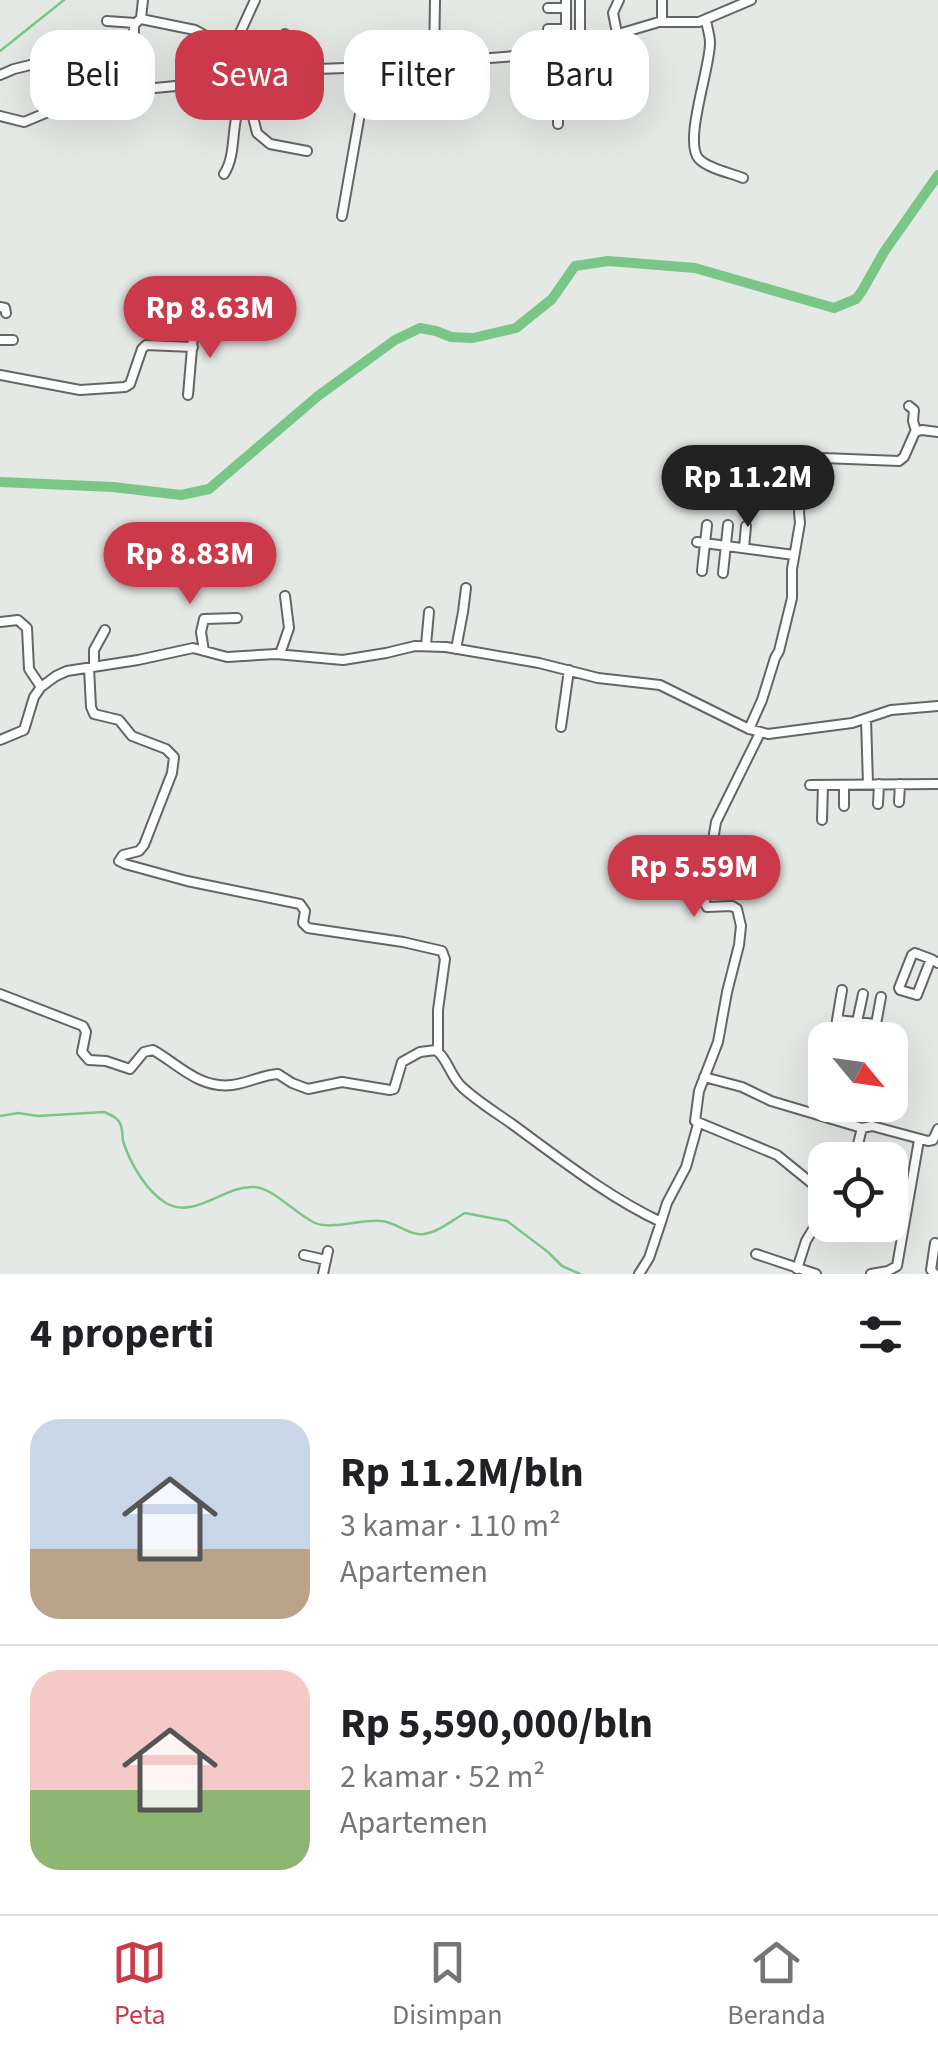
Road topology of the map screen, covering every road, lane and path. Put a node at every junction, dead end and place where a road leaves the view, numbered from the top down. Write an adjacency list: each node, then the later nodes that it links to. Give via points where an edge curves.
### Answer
1 (143, 0): 12 (street)
2 (255, 0): 18 (street)
3 (435, 0): 19 (street)
4 (580, 0): 20 (street)
5 (619, 0): 21 (street, via 613,11)
6 (662, 0): 13 (street)
7 (751, 0): 10 (street)
8 (566, 4): 9 (street); 15 (street)
9 (548, 8)
10 (706, 20): 13 (street); 34 (street, via 710,48 694,150 706,164)
11 (106, 21): 12 (street)
12 (138, 21): 16 (street); 17 (street)
13 (662, 22): 22 (street)
14 (548, 29): 15 (street)
15 (566, 29)
16 (137, 30)
17 (195, 30)
18 (241, 30)
19 (435, 30)
20 (580, 30)
21 (616, 30)
22 (629, 30)
23 (30, 65): 24 (street)
24 (0, 76)
25 (0, 116): 26 (street)
26 (30, 120)
27 (239, 120): 33 (street)
28 (253, 120): 32 (street, via 256,133 270,144)
29 (359, 120): 35 (street)
30 (558, 120): 31 (street)
31 (558, 124)
32 (307, 151)
33 (224, 174)
34 (743, 178)
35 (342, 216)
36 (194, 325): 39 (street)
37 (0, 340): 38 (street)
38 (13, 340)
39 (193, 346): 40 (street, via 146,345 126,386 86,390); 41 (street)
40 (0, 375)
41 (188, 395)
42 (909, 406): 43 (street)
43 (916, 431): 44 (street); 51 (street, via 900,461 812,463 801,486)
44 (938, 432)
45 (707, 525): 48 (street)
46 (728, 525): 49 (street)
47 (746, 526): 50 (street)
48 (701, 543): 49 (street); 52 (street)
49 (726, 546): 50 (street); 53 (street)
50 (744, 548): 51 (street)
51 (794, 555): 70 (street, via 779,651)
52 (702, 571)
53 (723, 573)
54 (466, 588): 61 (street)
55 (285, 596): 63 (street, via 288,628)
56 (429, 612): 60 (street)
57 (237, 618): 62 (street, via 204,620)
58 (0, 622): 66 (street, via 18,620 27,628 29,670)
59 (105, 630): 64 (street)
60 (426, 645): 61 (street); 63 (street, via 343,660)
61 (456, 649): 65 (street)
62 (204, 651): 63 (street); 64 (street, via 187,648)
63 (280, 654)
64 (91, 668): 66 (street, via 68,671); 94 (street, via 94,714 120,720 136,738 174,756 144,845 120,861 300,904 308,928 442,952)
65 (568, 670): 69 (street); 70 (street, via 660,685)
66 (40, 687): 72 (street, via 24,730)
67 (938, 706): 68 (street)
68 (866, 719): 71 (street); 74 (street)
69 (561, 727)
70 (749, 729): 71 (street)
71 (760, 733): 84 (street, via 714,826)
72 (0, 740)
73 (844, 784): 74 (street); 79 (street); 82 (street)
74 (868, 784): 75 (street)
75 (879, 784): 76 (street); 81 (street)
76 (900, 784): 77 (street); 80 (street)
77 (938, 784)
78 (810, 785): 79 (street)
79 (823, 785): 83 (street)
80 (900, 802)
81 (878, 804)
82 (844, 806)
83 (822, 820)
84 (706, 887): 85 (street); 95 (street, via 706,905 737,908 741,932 718,1042)
85 (630, 890)
86 (934, 961): 86 (street, via 912,955 899,990 917,995)
87 (842, 990): 91 (street)
88 (0, 994): 94 (street, via 83,1026 82,1052 89,1060 130,1069 153,1050 218,1086 278,1074 308,1089 342,1082 390,1090 408,1056)
89 (863, 994): 92 (street)
90 (881, 997): 93 (street)
91 (837, 1020): 92 (street)
92 (857, 1022)
93 (876, 1022)
94 (438, 1052): 104 (street, via 470,1094)
95 (704, 1076): 96 (street); 98 (street)
96 (808, 1110)
97 (845, 1122): 99 (street)
98 (698, 1124): 103 (street, via 770,1151); 104 (street)
99 (862, 1128): 101 (street); 102 (street)
100 (938, 1130): 101 (street, via 933,1140)
101 (919, 1140): 113 (street, via 897,1266)
102 (858, 1142)
103 (808, 1181)
104 (661, 1222): 111 (street)
105 (808, 1238): 109 (street)
106 (936, 1243): 114 (street)
107 (756, 1254): 109 (street)
108 (304, 1255): 110 (street, via 327,1255)
109 (796, 1269): 112 (street)
110 (322, 1274)
111 (639, 1274)
112 (816, 1274)
113 (871, 1274)
114 (935, 1274)

